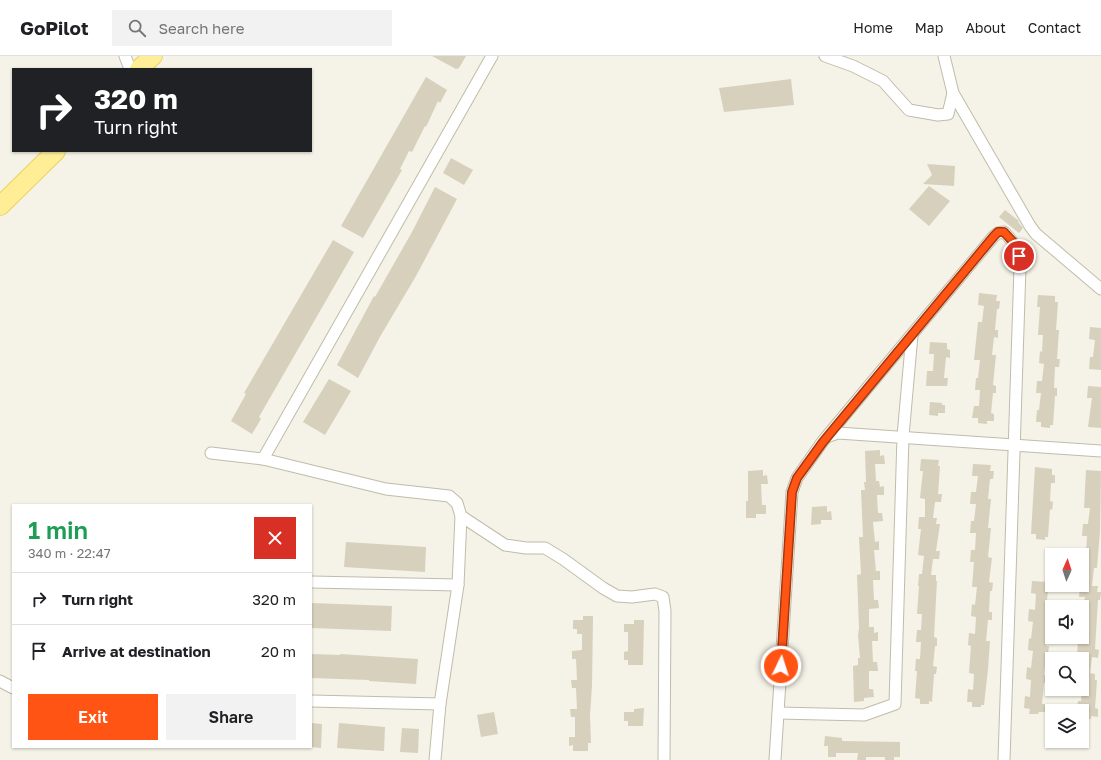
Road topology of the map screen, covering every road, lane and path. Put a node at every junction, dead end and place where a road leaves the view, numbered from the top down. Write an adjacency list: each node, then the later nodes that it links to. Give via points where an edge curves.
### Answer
1 (125, 56): 6 (street)
2 (153, 56): 7 (main road)
3 (492, 56): 18 (street)
4 (825, 56): 8 (street, via 883,81 908,110 948,114)
5 (944, 56): 8 (street)
6 (130, 68)
7 (140, 68)
8 (953, 93): 11 (street, via 1036,234)
9 (55, 152): 10 (main road)
10 (0, 206)
11 (1101, 288)
12 (912, 335): 13 (street); 14 (street); 15 (street, via 994,236 998,232 1004,232 1014,243 1020,267)
13 (829, 436): 14 (street, via 838,432); 26 (street, via 797,478 792,492)
14 (903, 436): 15 (street); 26 (street, via 896,704 864,715)
15 (1015, 444): 16 (street); 30 (street)
16 (1101, 451)
17 (211, 453): 18 (street)
18 (263, 459): 19 (street, via 386,489 449,496 457,503)
19 (461, 516): 21 (street); 28 (street, via 505,545 545,548 617,596 655,594 663,597)
20 (312, 582): 21 (street)
21 (458, 585): 25 (street)
22 (0, 681): 23 (street)
23 (12, 687)
24 (312, 701): 25 (street)
25 (440, 704): 27 (street)
26 (778, 713): 29 (street)
27 (435, 760)
28 (664, 760)
29 (775, 760)
30 (1004, 760)

